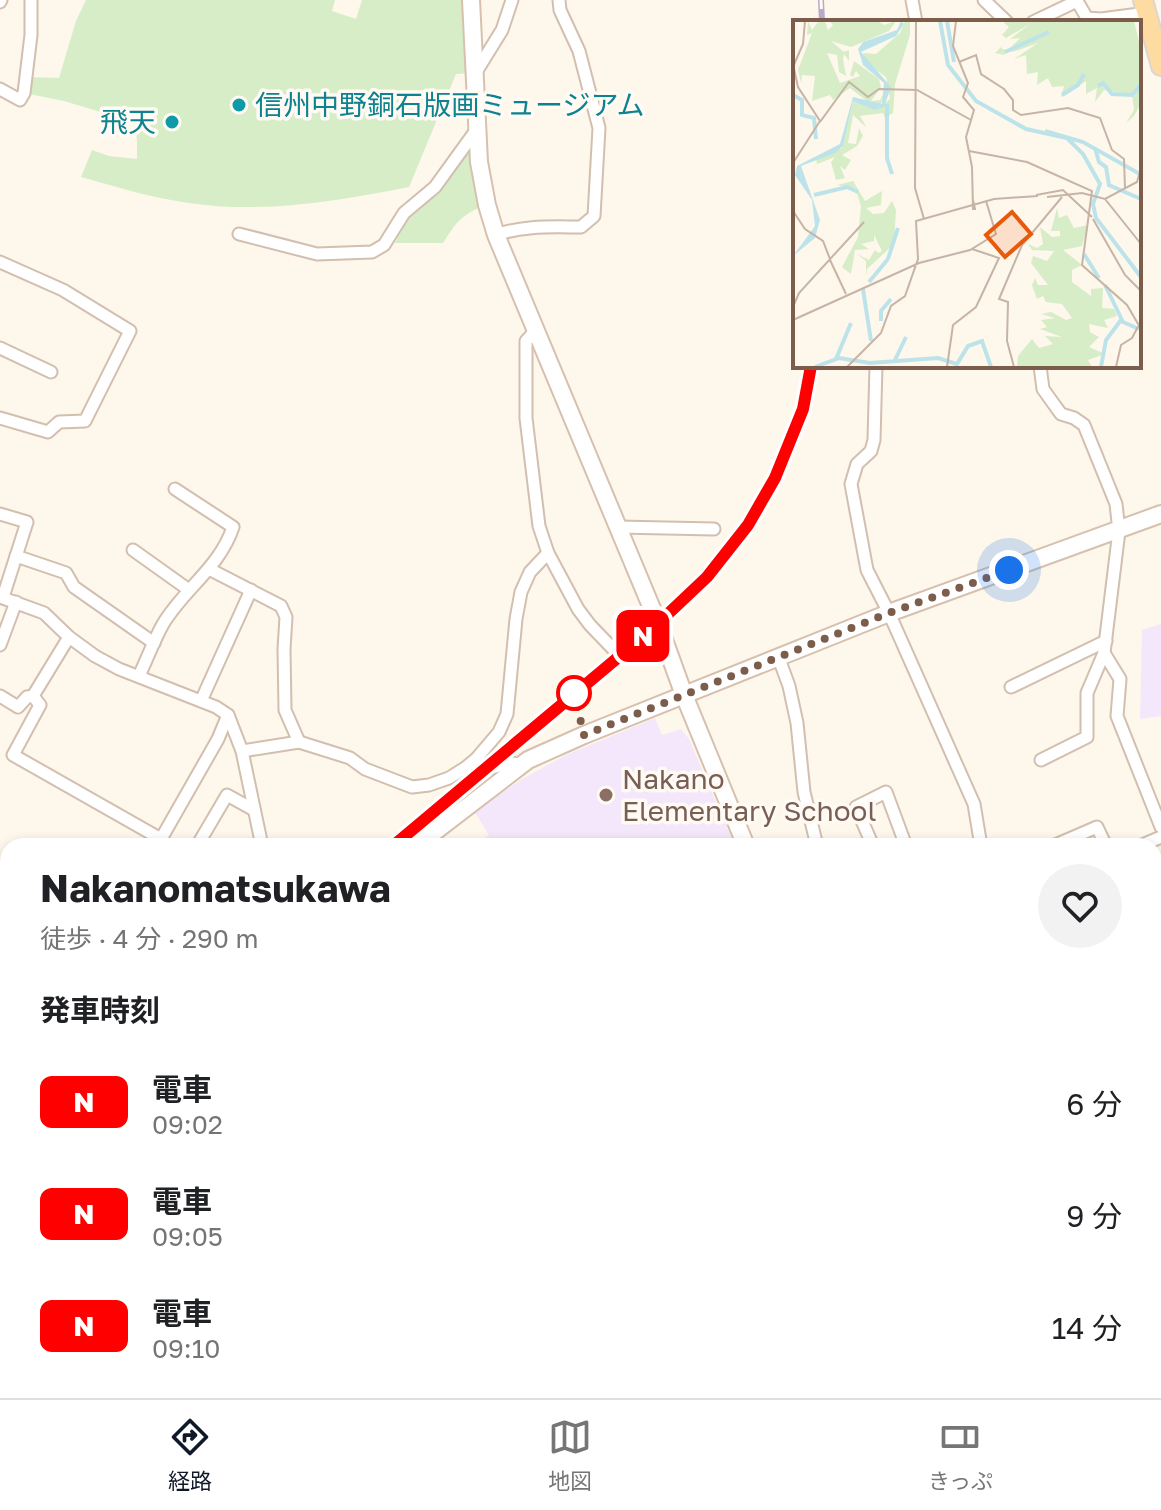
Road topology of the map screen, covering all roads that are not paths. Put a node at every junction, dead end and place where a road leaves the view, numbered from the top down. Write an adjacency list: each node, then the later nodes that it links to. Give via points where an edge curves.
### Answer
1 (31, 0): 13 (street, via 24,93 20,100)
2 (471, 0): 12 (street)
3 (512, 0): 12 (street, via 502,30)
4 (559, 0): 16 (street, via 599,128 594,216 581,227 524,228)
5 (912, 0): 8 (street)
6 (984, 0): 9 (street)
7 (1145, 6): 10 (street, via 1087,18 1077,1); 11 (main road)
8 (916, 20)
9 (1005, 20)
10 (1037, 20)
11 (1161, 66)
12 (476, 73): 14 (street)
13 (0, 89)
14 (477, 128): 15 (street, via 435,187 404,213 384,245 372,252 317,254); 16 (street)
15 (239, 234)
16 (496, 235): 18 (street)
17 (0, 262): 23 (street, via 63,290 130,331 85,421 59,422 48,432)
18 (536, 330): 27 (street); 31 (street, via 526,341 526,418 539,526)
19 (0, 348): 22 (street)
20 (876, 368): 38 (street, via 874,440 851,484 867,570)
21 (1040, 368): 29 (street, via 1043,389 1061,414 1084,425 1116,504)
22 (51, 372)
23 (0, 418)
24 (175, 489): 33 (street, via 233,527)
25 (0, 514): 32 (street, via 27,522)
26 (1161, 514): 29 (street)
27 (618, 527): 28 (street); 47 (street)
28 (714, 529)
29 (1119, 531): 38 (street); 42 (street)
30 (133, 550): 34 (street)
31 (548, 553): 43 (street, via 578,609); 54 (street, via 521,592 507,714)
32 (16, 556): 36 (street); 40 (street, via 66,573 74,587)
33 (209, 569): 34 (street); 35 (street)
34 (189, 590): 40 (street)
35 (251, 590): 50 (street); 52 (street, via 281,606 286,617 285,710)
36 (1, 597): 37 (street)
37 (16, 602): 39 (street, via 44,613); 41 (street)
38 (889, 613): 44 (street); 68 (street, via 974,804)
39 (69, 637): 45 (street); 49 (street)
40 (154, 643): 45 (street)
41 (0, 645)
42 (1105, 647): 46 (street); 55 (street, via 1087,693 1087,737); 58 (street, via 1120,679 1117,716)
43 (615, 651)
44 (778, 656): 47 (street); 65 (street, via 797,723)
45 (139, 676): 50 (street)
46 (1011, 687)
47 (684, 695): 56 (street); 64 (street)
48 (0, 696): 49 (street, via 18,707)
49 (33, 696): 59 (street, via 40,705 13,755)
50 (201, 701): 51 (street)
51 (228, 715): 53 (street); 60 (street)
52 (299, 742): 53 (street); 54 (street, via 350,758 412,787 449,778)
53 (242, 751): 57 (street)
54 (476, 759): 56 (street, via 491,768)
55 (1041, 760)
56 (520, 764): 63 (street)
57 (254, 810): 61 (street, via 227,795); 62 (street)
58 (1161, 827)
59 (159, 838)
60 (162, 838)
61 (202, 838)
62 (260, 838)
63 (426, 838)
64 (743, 838)
65 (815, 838)
66 (870, 838): 67 (street, via 856,807 886,792)
67 (903, 838)
68 (980, 838)
69 (1072, 838): 70 (street, via 1097,827)
70 (1102, 838)

